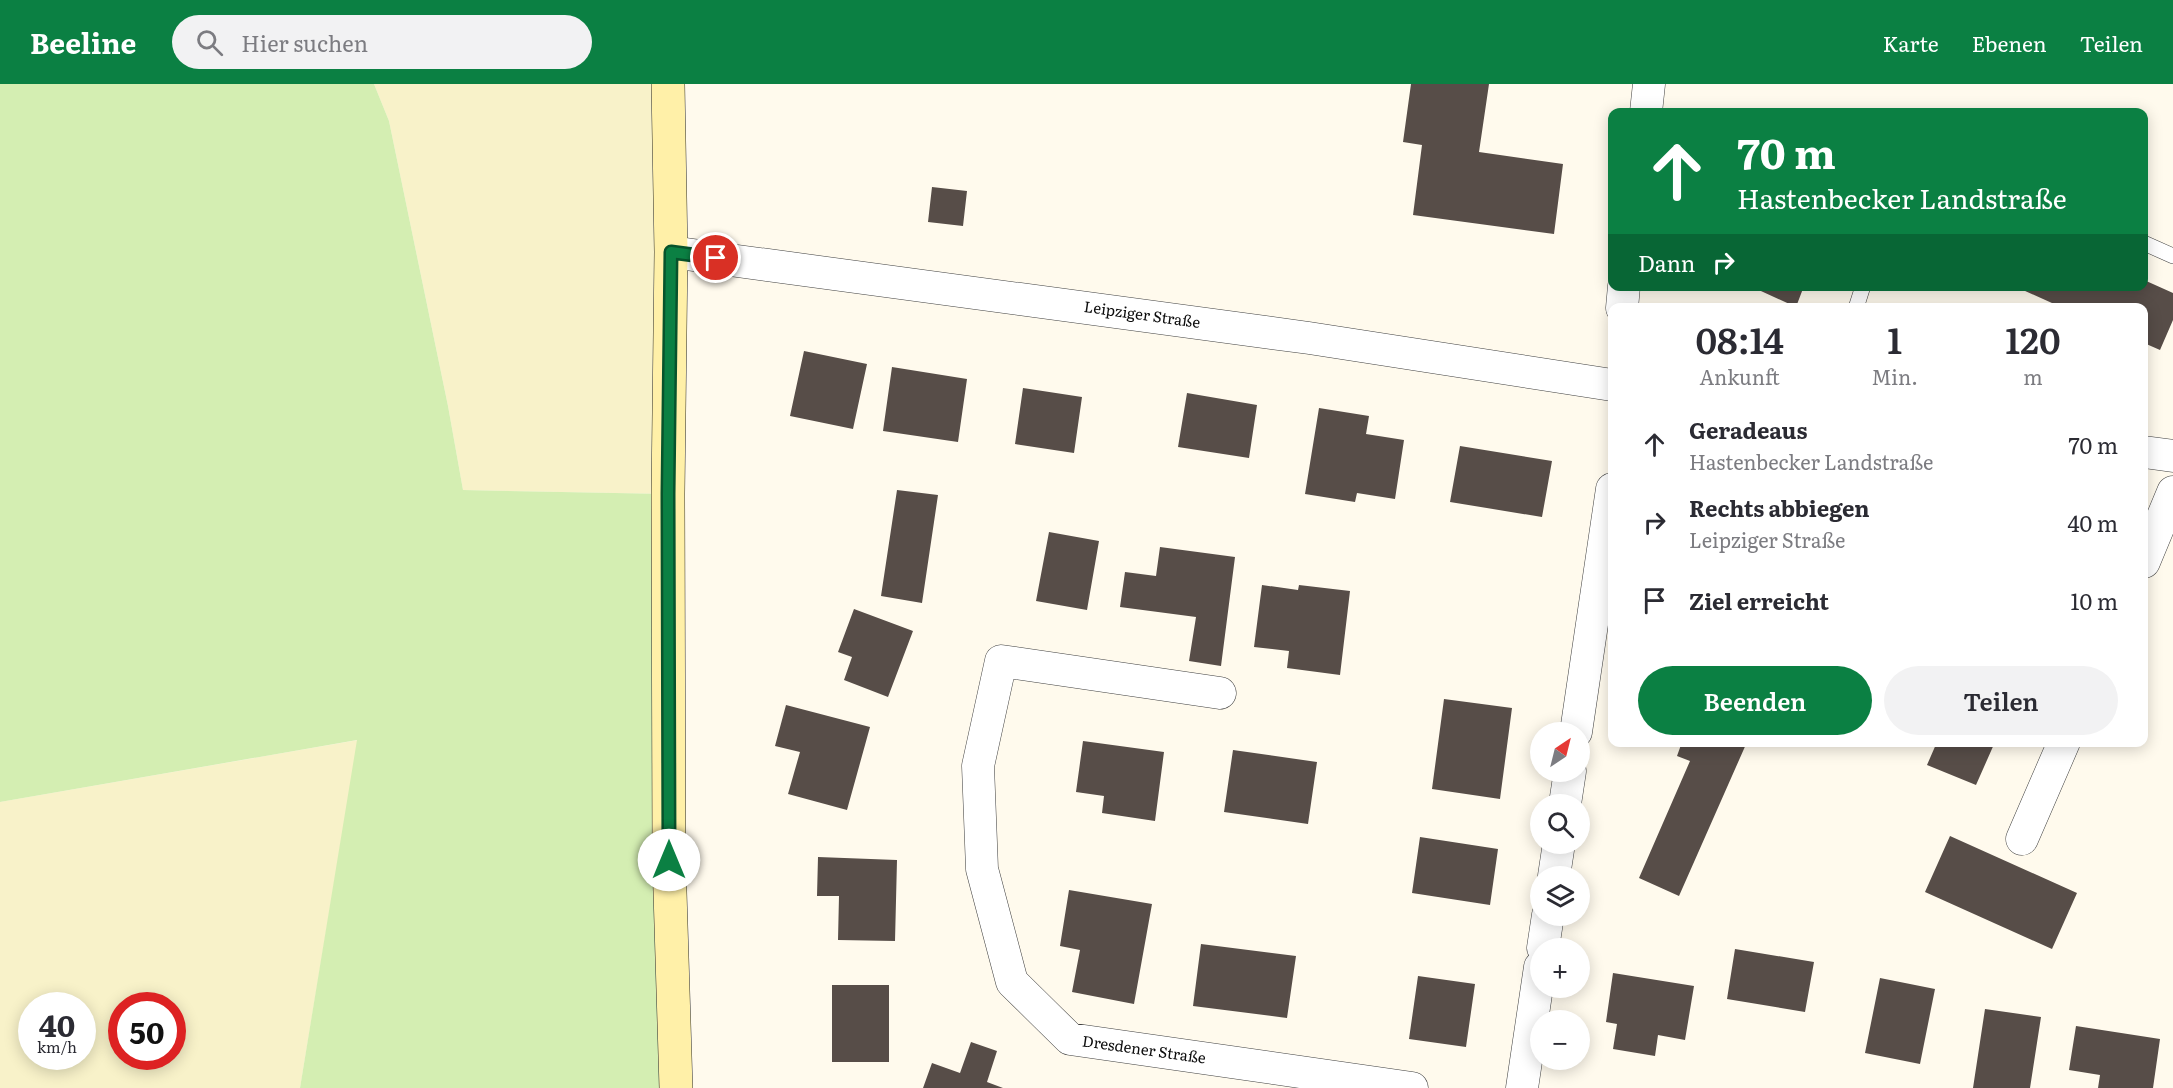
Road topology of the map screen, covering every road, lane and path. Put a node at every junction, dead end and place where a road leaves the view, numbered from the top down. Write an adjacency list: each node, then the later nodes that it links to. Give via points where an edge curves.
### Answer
1 (668, 84): 5 (main road)
2 (1649, 84): 3 (street)
3 (1646, 108)
4 (2148, 245): 6 (lane)
5 (671, 252): 7 (street, Leipziger Straße); 16 (main road, via 669,860)
6 (2173, 256)
7 (1608, 382)
8 (2173, 492): 10 (street)
9 (1608, 516): 12 (street)
10 (2148, 552)
11 (1220, 693): 17 (street, Dresdener Straße, via 1001,661 978,766 982,869 1012,982 1070,1039)
12 (1577, 722)
13 (2062, 747): 14 (street)
14 (2022, 839)
15 (1535, 998): 18 (street)
16 (676, 1088)
17 (1412, 1088)
18 (1522, 1088)

